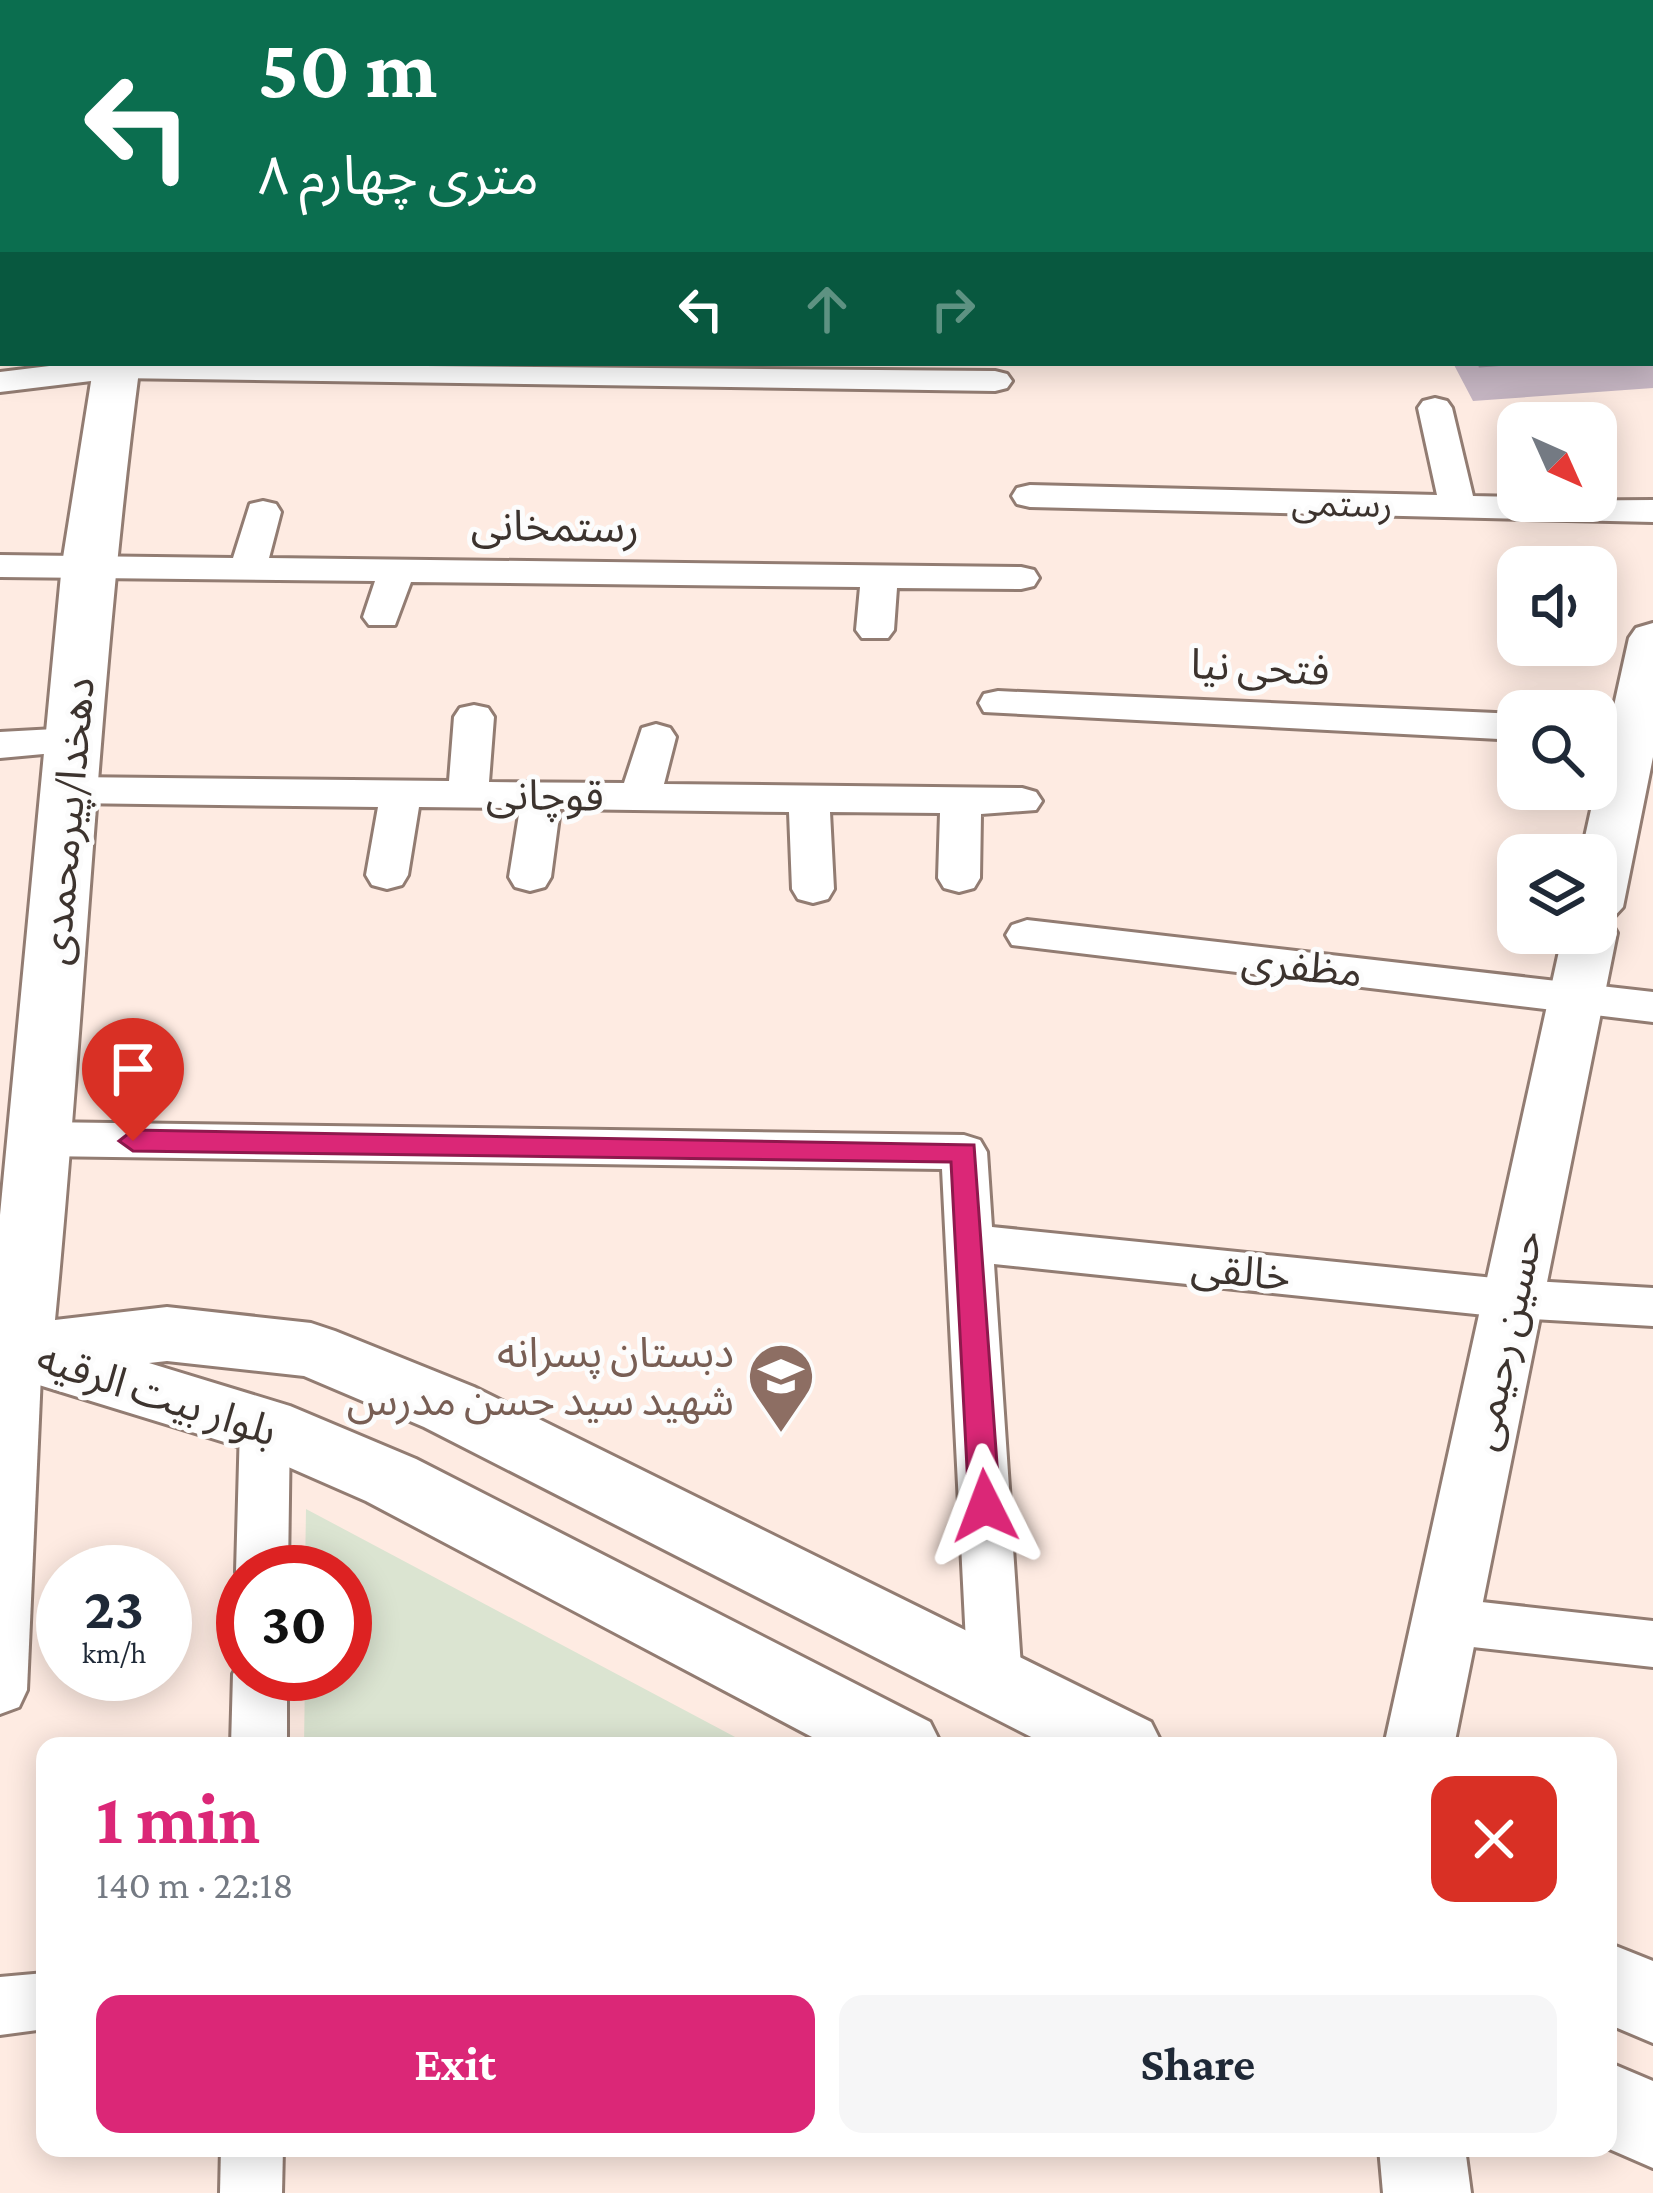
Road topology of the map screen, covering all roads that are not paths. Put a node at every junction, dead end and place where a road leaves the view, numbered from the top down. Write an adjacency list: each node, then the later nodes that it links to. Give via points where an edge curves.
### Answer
1 (117, 366): 2 (street); 3 (street); 9 (main road, دهخدا/پیرمحمدی)
2 (995, 381)
3 (0, 382)
4 (1435, 408): 6 (street)
5 (1030, 496): 6 (street, رستمی)
6 (1458, 507): 7 (street, رستمی)
7 (1653, 511)
8 (263, 512): 11 (street)
9 (88, 564): 10 (street, رستمخانی); 11 (street, رستمخانی); 24 (main road, دهخدا/پیرمحمدی)
10 (0, 566)
11 (249, 566): 12 (street, رستمخانی)
12 (397, 568): 13 (street, رستمخانی); 15 (street)
13 (878, 576): 14 (street, رستمخانی); 16 (street)
14 (1021, 578)
15 (382, 617)
16 (875, 630)
17 (1653, 638): 21 (street)
18 (998, 703): 20 (street, فتحی نیا)
19 (474, 717): 26 (street)
20 (1497, 726)
21 (1627, 733): 32 (street)
22 (656, 737): 28 (street)
23 (0, 745): 24 (street, قوچانی)
24 (71, 766): 25 (street, قوچانی); 41 (main road, دهخدا/پیرمحمدی)
25 (401, 794): 26 (street, قوچانی); 33 (street)
26 (469, 794): 27 (street, قوچانی)
27 (542, 795): 28 (street, قوچانی); 34 (street)
28 (641, 796): 29 (street, قوچانی)
29 (809, 799): 30 (street, قوچانی); 36 (street)
30 (961, 800): 31 (street, قوچانی); 35 (street)
31 (1022, 801)
32 (1609, 834)
33 (387, 875)
34 (530, 877)
35 (959, 878)
36 (813, 890)
37 (1027, 935): 39 (street, مظفری)
38 (1586, 954): 39 (street, حسین رحیمی)
39 (1577, 997): 40 (street, مظفری); 43 (street, حسین رحیمی)
40 (1653, 1007)
41 (41, 1139): 42 (street, via 964,1152); 45 (main road, دهخدا/پیرمحمدی)
42 (969, 1243): 43 (street, خالقی); 51 (street)
43 (1514, 1299): 44 (street, خالقی); 49 (street, حسین رحیمی)
44 (1653, 1307)
45 (9, 1354): 46 (main road, بلوار بیت الرقیه); 48 (street); 51 (main road, بلوار بیت الرقیه, via 167,1334 311,1350 448,1408)
46 (265, 1426): 47 (street); 55 (main road, بلوار بیت الرقیه, via 392,1480)
47 (263, 1545)
48 (4, 1588): 52 (street)
49 (1446, 1621): 50 (street); 57 (street, حسین رحیمی)
50 (1653, 1644)
51 (995, 1682): 56 (main road, بلوار بیت الرقیه)
52 (0, 1690)
53 (260, 1701): 54 (street)
54 (259, 1737)
55 (886, 1737)
56 (1106, 1737)
57 (1421, 1737)
58 (1617, 1986): 60 (main road)
59 (36, 2002): 61 (street)
60 (1653, 2003)
61 (0, 2006)
62 (1617, 2108): 63 (main road)
63 (1653, 2126)
64 (252, 2157): 66 (street)
65 (1423, 2157): 67 (main road)
66 (251, 2193)
67 (1427, 2193)

